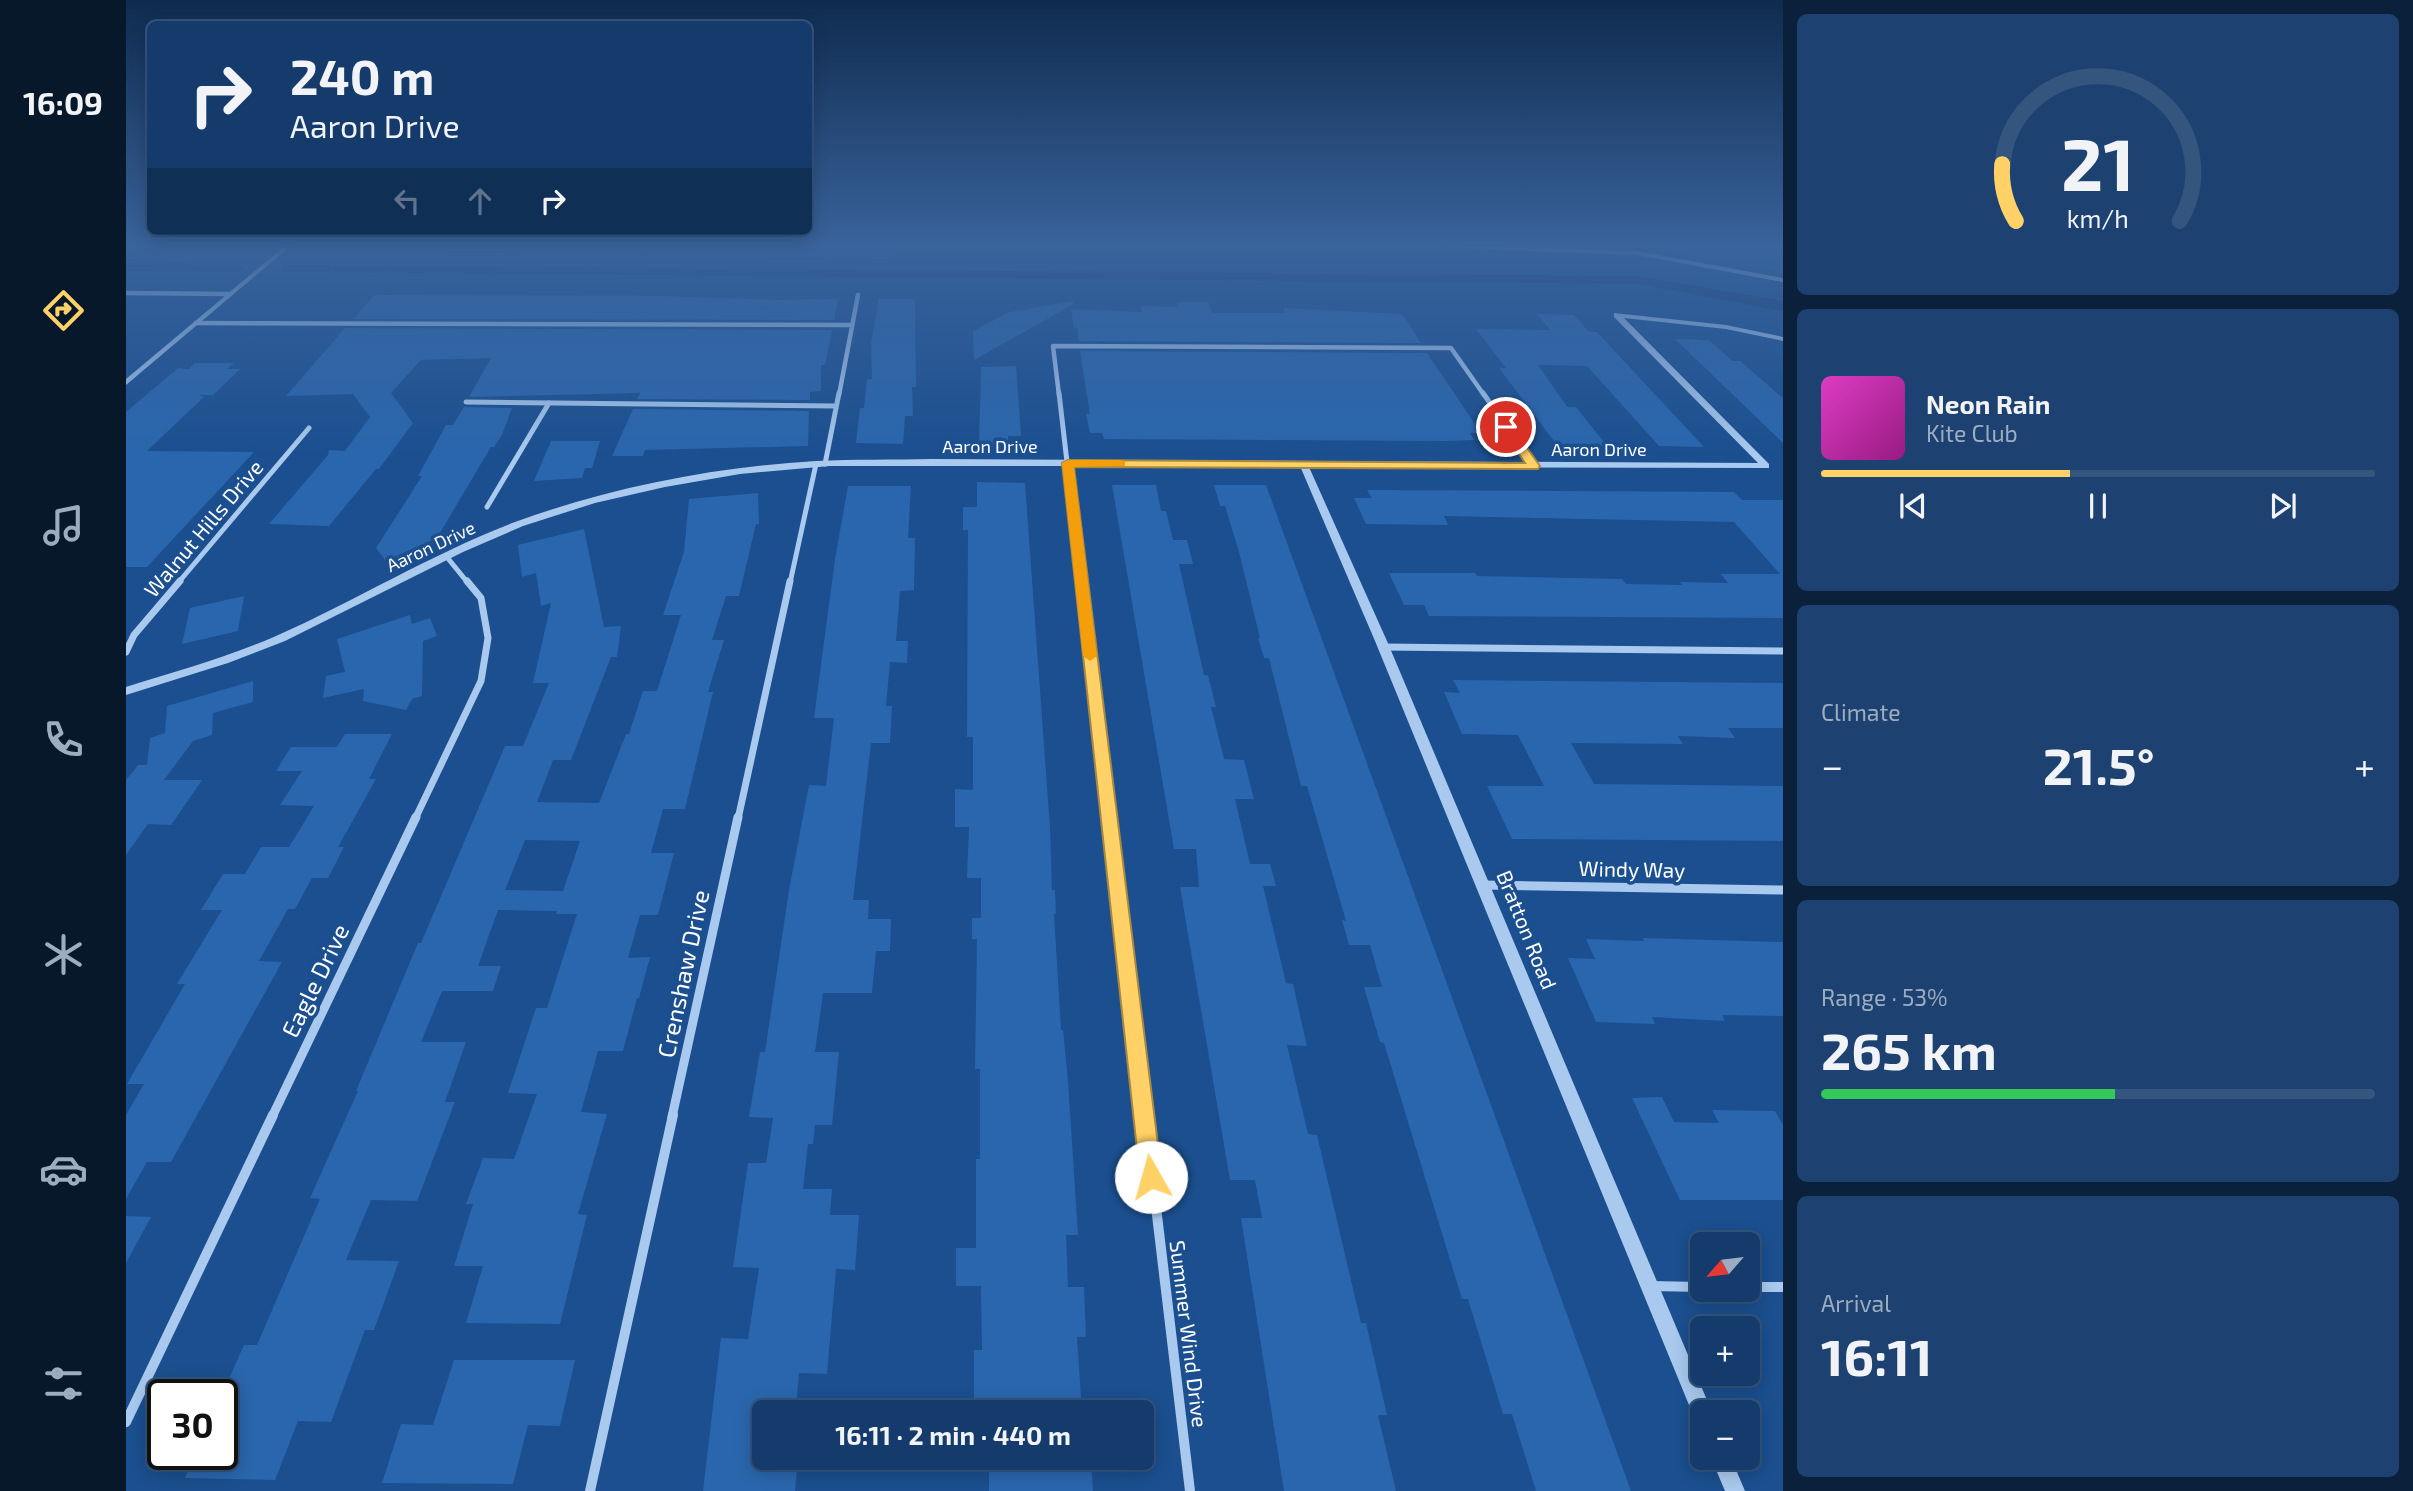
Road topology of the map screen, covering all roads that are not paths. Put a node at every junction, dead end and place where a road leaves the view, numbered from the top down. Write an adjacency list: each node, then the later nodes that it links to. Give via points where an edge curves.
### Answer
1 (206, 315): 3 (street)
2 (854, 315): 4 (street, Crenshaw Drive)
3 (196, 323): 4 (street); 6 (street)
4 (852, 326): 9 (street, Crenshaw Drive)
5 (1783, 339): 14 (street, Aaron Drive, via 1617,315 1766,466)
6 (126, 383)
7 (466, 402): 8 (street)
8 (549, 403): 9 (street); 15 (street)
9 (836, 406): 12 (street, Crenshaw Drive)
10 (309, 428): 19 (street, Walnut Hills Drive, via 134,635)
11 (1068, 463): 12 (street, Aaron Drive); 13 (street, Aaron Drive); 14 (street, Summer Wind Drive, via 1053,346 1451,348); 31 (street, Summer Wind Drive)
12 (820, 464): 16 (street, Aaron Drive, via 716,474 597,499); 30 (street, Crenshaw Drive)
13 (1304, 465): 14 (street, Aaron Drive); 17 (street, Bratton Road)
14 (1534, 466)
15 (487, 507)
16 (446, 556): 20 (street, Aaron Drive, via 281,638); 28 (street, Eagle Drive, via 481,598 488,638 481,681)
17 (1383, 647): 18 (street); 21 (street, Bratton Road)
18 (1783, 651)
19 (126, 652)
20 (126, 691)
21 (1481, 885): 22 (street, Windy Way); 23 (street, Bratton Road)
22 (1783, 890)
23 (1648, 1286): 24 (street); 27 (street, Bratton Road)
24 (1690, 1287)
25 (1760, 1287): 26 (street)
26 (1783, 1287)
27 (1697, 1400)
28 (126, 1422)
29 (1726, 1470): 32 (street)
30 (590, 1491)
31 (1190, 1491)
32 (1735, 1491)

